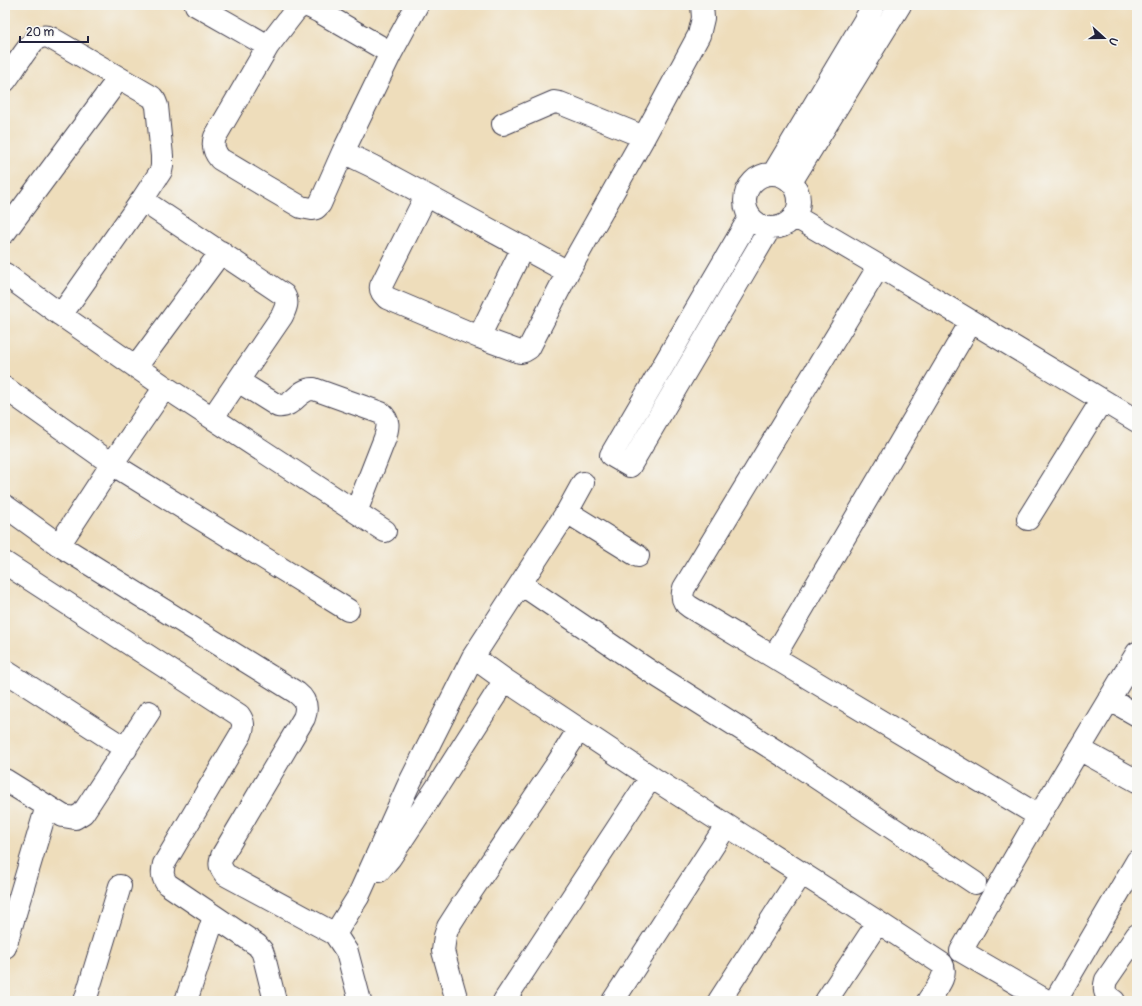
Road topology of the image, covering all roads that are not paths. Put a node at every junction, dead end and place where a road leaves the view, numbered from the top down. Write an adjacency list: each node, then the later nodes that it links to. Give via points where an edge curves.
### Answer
1 (196, 5): 6 (street)
2 (417, 5): 7 (street)
3 (702, 5): 11 (street, via 703,18 699,35)
4 (874, 5): 13 (street)
5 (900, 5): 13 (street)
6 (268, 46): 7 (street, via 295,11 304,5); 12 (street, via 215,137 213,143 216,154 220,159 301,207 312,209 320,204)
7 (391, 53): 12 (street)
8 (119, 78): 9 (street, via 46,36 33,42); 15 (street, via 152,97 157,106 162,166); 19 (street)
9 (5, 81)
10 (503, 124): 11 (street, via 550,103 560,102)
11 (644, 137): 23 (street)
12 (343, 152): 14 (street)
13 (782, 178): 16 (street, via 796,188 798,207); 17 (street, via 764,175 748,187 745,205)
14 (426, 196): 20 (street); 27 (street, via 381,286 382,293 387,298)
15 (142, 200): 21 (street); 25 (street)
16 (794, 216): 18 (street, via 780,227); 22 (street)
17 (750, 217): 18 (street, via 761,226); 18 (street, via 611,455 630,466)
18 (770, 228)
19 (5, 232)
20 (523, 247): 23 (street); 27 (street)
21 (220, 252): 28 (street); 29 (street, via 284,295 287,302 282,316)
22 (879, 266): 26 (street); 49 (street, via 682,595 686,604)
23 (568, 272): 27 (street, via 529,348 516,352)
24 (5, 274): 25 (street)
25 (61, 315): 28 (street)
26 (971, 322): 32 (street); 49 (street)
27 (479, 337)
28 (136, 367): 30 (street)
29 (238, 381): 33 (street); 38 (street, via 278,406 288,405 304,391 314,389 381,413 386,418 388,423 385,438)
30 (165, 387): 33 (street); 35 (street)
31 (5, 388): 35 (street)
32 (1102, 400): 34 (street); 40 (street)
33 (213, 417): 38 (street)
34 (1137, 421)
35 (112, 464): 42 (street); 46 (street)
36 (583, 483): 39 (street)
37 (5, 506): 42 (street)
38 (356, 512): 41 (street)
39 (567, 512): 43 (street); 45 (street)
40 (1028, 519)
41 (385, 531)
42 (59, 545): 71 (street, via 303,698 306,705 304,718 220,862 226,875)
43 (638, 556)
44 (5, 562): 69 (street, via 243,720 241,734 164,864 162,872 166,884)
45 (521, 584): 48 (street); 66 (street)
46 (348, 610)
47 (1137, 653): 52 (street)
48 (473, 657): 51 (street); 68 (street, via 408,786)
49 (774, 657): 62 (street)
50 (5, 671): 56 (street)
51 (505, 680): 55 (street); 68 (street, via 390,858)
52 (1109, 699): 54 (street); 57 (street)
53 (149, 712): 56 (street)
54 (1137, 715)
55 (580, 729): 58 (street); 78 (street, via 448,927 443,951)
56 (126, 748): 61 (street, via 79,816 62,816)
57 (1080, 749): 60 (street); 62 (street)
58 (651, 777): 63 (street); 79 (street)
59 (5, 780): 61 (street)
60 (1137, 781)
61 (47, 806): 73 (street)
62 (1039, 816): 84 (street, via 961,951)
63 (726, 826): 65 (street); 80 (street)
64 (1137, 861): 85 (street)
65 (801, 874): 70 (street); 81 (street)
66 (975, 883)
67 (120, 886): 74 (street)
68 (358, 897): 71 (street)
69 (214, 916): 75 (street); 76 (street, via 257,944 264,957)
70 (878, 922): 82 (street); 83 (street, via 942,964 942,978)
71 (335, 934): 77 (street, via 347,952)
72 (1137, 935): 86 (street, via 1106,980 1105,993)
73 (5, 947)
74 (85, 1001)
75 (186, 1001)
76 (275, 1001)
77 (360, 1001)
78 (457, 1001)
79 (504, 1001)
80 (613, 1001)
81 (719, 1001)
82 (826, 1001)
83 (928, 1001)
84 (1047, 1001)
85 (1055, 1001)
86 (1114, 1001)

